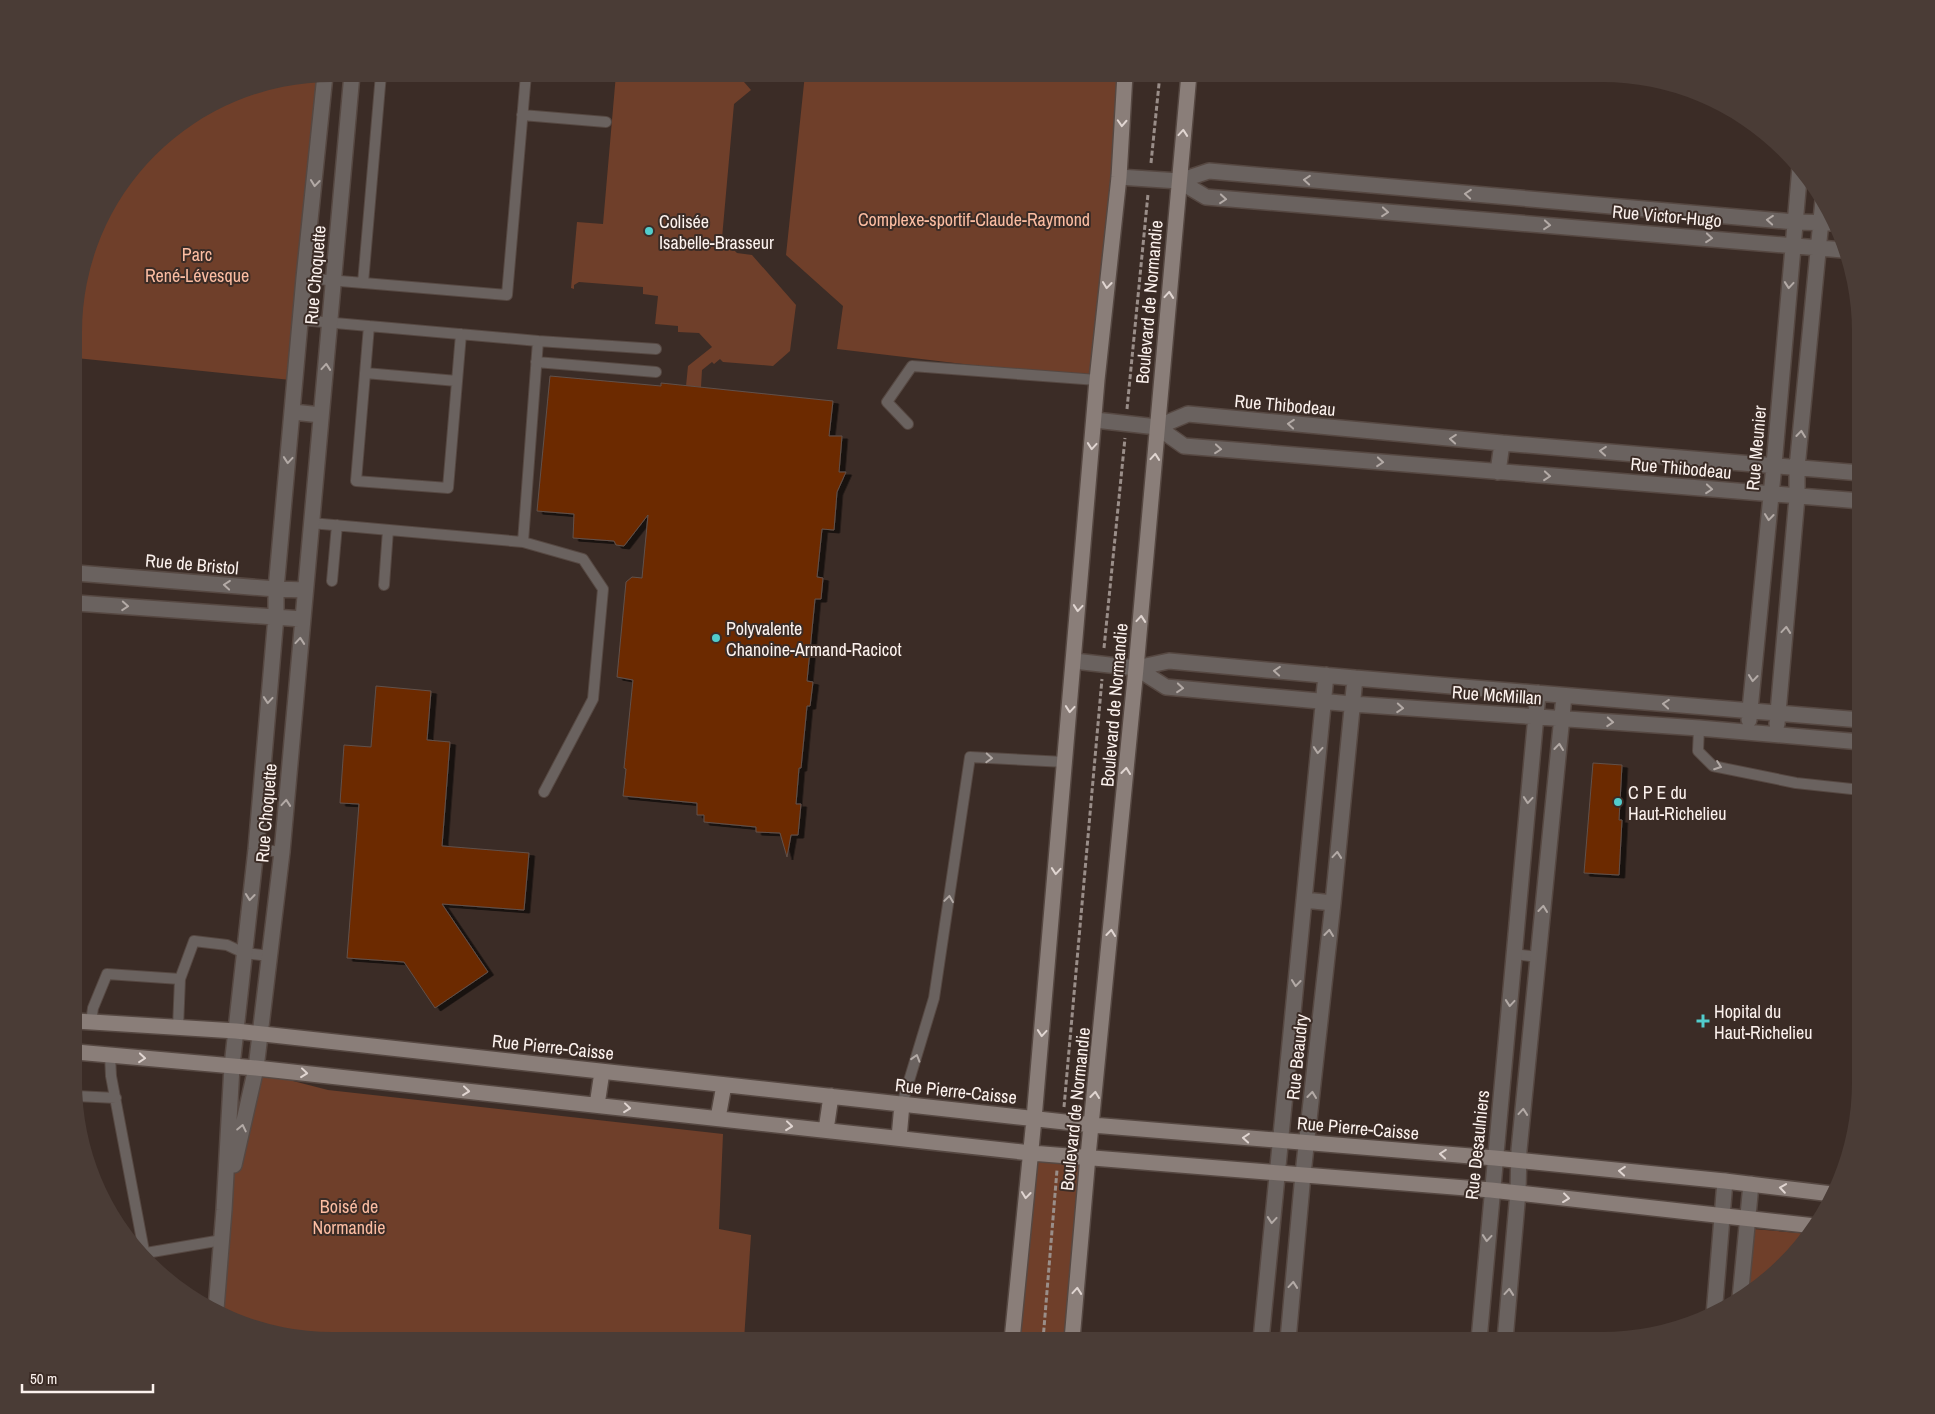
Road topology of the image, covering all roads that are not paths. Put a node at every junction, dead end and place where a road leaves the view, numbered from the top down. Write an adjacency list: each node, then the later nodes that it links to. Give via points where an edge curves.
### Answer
1 (325, 82): 9 (street, Rue Choquette)
2 (351, 82): 10 (street, Rue Choquette)
3 (381, 82): 24 (lane)
4 (525, 82): 7 (lane)
5 (1125, 82): 11 (street, one-way to 11)
6 (1188, 82): 13 (street, Boulevard de Normandie, one-way to 6)
7 (522, 115): 8 (lane); 24 (lane, via 507,295)
8 (606, 122)
9 (320, 135): 10 (street); 22 (street, Rue Choquette, one-way to 22)
10 (346, 138): 23 (street, Rue Choquette)
11 (1119, 177): 13 (street, Rue Victor-Hugo); 34 (street, one-way to 34)
12 (1799, 178): 16 (street, Rue Meunier)
13 (1179, 181): 14 (street, Rue Victor-Hugo, one-way to 13, via 1209,171); 15 (street, Rue Victor-Hugo, one-way to 15, via 1206,197); 40 (street, Boulevard de Normandie, one-way to 13)
14 (1490, 195): 15 (street); 16 (street, Rue Victor-Hugo, one-way to 14)
15 (1488, 220): 19 (street, Rue Victor-Hugo, one-way to 19)
16 (1795, 222): 17 (street, Rue Victor-Hugo); 19 (street, Rue Meunier)
17 (1827, 223)
18 (1828, 225): 20 (street)
19 (1792, 245): 20 (street, Rue Victor-Hugo); 42 (street, Rue Meunier, one-way to 42)
20 (1819, 248): 21 (street, Rue Victor-Hugo); 43 (street, one-way to 20)
21 (1838, 250)
22 (304, 278): 23 (lane); 25 (street, Rue Choquette)
23 (333, 280): 24 (lane); 26 (street, Rue Choquette)
24 (364, 283)
25 (301, 320): 26 (lane); 36 (street, Rue Choquette)
26 (330, 322): 27 (lane); 37 (street, Rue Choquette, one-way to 26)
27 (369, 326): 28 (lane); 33 (lane)
28 (461, 334): 29 (lane); 35 (lane)
29 (538, 341): 30 (lane); 31 (lane)
30 (656, 349)
31 (536, 362): 32 (lane); 52 (lane)
32 (656, 372)
33 (365, 373): 35 (lane); 35 (lane, via 356,481 448,488)
34 (1097, 380): 38 (street); 39 (lane, via 912,366 887,402)
35 (457, 381)
36 (293, 412): 37 (street); 56 (street, Rue Choquette, one-way to 56)
37 (321, 415): 49 (street, Rue Choquette)
38 (1095, 420): 40 (street, Rue Thibodeau); 61 (street, one-way to 61)
39 (908, 424)
40 (1157, 427): 41 (street, Rue Thibodeau, one-way to 40, via 1188,414); 44 (street, Rue Thibodeau, one-way to 44, via 1184,446); 62 (street, Boulevard de Normandie, one-way to 40)
41 (1502, 443): 42 (street, Rue Thibodeau, one-way to 41); 44 (street)
42 (1774, 465): 43 (street, Rue Thibodeau); 46 (street, Rue Meunier)
43 (1798, 468): 45 (street, Rue Thibodeau); 47 (street)
44 (1498, 472): 46 (street, Rue Thibodeau, one-way to 46)
45 (1852, 472)
46 (1771, 494): 47 (street, Rue Thibodeau); 70 (street, Rue Meunier, one-way to 70)
47 (1797, 497): 48 (street, Rue Thibodeau); 71 (street, one-way to 47)
48 (1852, 500)
49 (311, 523): 50 (lane); 57 (street, Rue Choquette)
50 (337, 525): 51 (lane); 54 (lane)
51 (388, 530): 52 (lane); 55 (lane)
52 (523, 542): 81 (lane, via 583,559 603,589 592,699)
53 (82, 574): 56 (street, Rue de Bristol, one-way to 53)
54 (332, 582)
55 (384, 585)
56 (276, 590): 57 (street, Rue de Bristol); 59 (street, Rue Choquette)
57 (305, 590): 60 (street, Rue Choquette)
58 (82, 603): 59 (street, one-way to 59)
59 (276, 616): 60 (street); 82 (street, Rue Choquette, one-way to 82)
60 (302, 619): 83 (street, Rue Choquette, one-way to 60)
61 (1074, 661): 62 (street, Rue McMillan); 79 (street, one-way to 79)
62 (1136, 668): 63 (street, Rue McMillan, one-way to 62, via 1169,661); 67 (street, Rue McMillan, one-way to 67, via 1166,687); 109 (street, Boulevard de Normandie, one-way to 62)
63 (1326, 675): 64 (street, Rue McMillan); 67 (street, Rue Beaudry)
64 (1354, 678): 65 (street, Rue McMillan); 68 (street, Rue Beaudry)
65 (1538, 693): 66 (street, Rue McMillan); 72 (street, Rue Desaulniers)
66 (1564, 696): 69 (street, Rue McMillan, one-way to 66); 73 (street)
67 (1323, 701): 68 (street, Rue McMillan); 84 (street, Rue Beaudry, one-way to 84)
68 (1352, 704): 72 (street, Rue McMillan, one-way to 72); 85 (street, Rue Beaudry, one-way to 68)
69 (1700, 707): 70 (street, Rue McMillan); 75 (street)
70 (1750, 711): 71 (street, Rue McMillan); 76 (street, Rue Meunier)
71 (1778, 714): 74 (street, Rue McMillan); 77 (street)
72 (1535, 716): 73 (street, Rue McMillan); 87 (street, Rue Desaulniers, one-way to 87)
73 (1561, 719): 75 (street, Rue McMillan, one-way to 75); 89 (street, one-way to 73)
74 (1852, 719)
75 (1699, 728): 76 (street, Rue McMillan); 80 (lane, one-way to 80, via 1698,751 1713,766 1796,783)
76 (1748, 732): 77 (street, Rue McMillan)
77 (1776, 735): 78 (street, Rue McMillan)
78 (1852, 741)
79 (1065, 762): 105 (lane, one-way to 79, via 934,998 970,757); 108 (street, one-way to 108)
80 (1852, 789)
81 (544, 792)
82 (256, 849): 83 (lane); 86 (street, Rue Choquette, one-way to 86)
83 (282, 852): 88 (street, Rue Choquette)
84 (1304, 900): 85 (street); 112 (street, Rue Beaudry, one-way to 112)
85 (1333, 903): 113 (street, Rue Beaudry, one-way to 85)
86 (244, 953): 88 (lane); 90 (lane, via 227,944 194,941); 94 (street, Rue Choquette)
87 (1514, 954): 89 (lane); 116 (street, Rue Desaulniers, one-way to 116)
88 (270, 956): 95 (street, Rue Choquette)
89 (1538, 957): 117 (street, one-way to 89)
90 (180, 979): 92 (lane, via 107,974 93,1008); 93 (lane)
91 (82, 1021): 92 (street, Rue Pierre-Caisse)
92 (91, 1022): 93 (street, Rue Pierre-Caisse)
93 (178, 1028): 94 (street, Rue Pierre-Caisse)
94 (236, 1031): 95 (street, Rue Pierre-Caisse); 98 (street, Rue Choquette)
95 (259, 1034): 99 (street, Rue Choquette); 100 (street, Rue Pierre-Caisse)
96 (82, 1053): 97 (street)
97 (110, 1055): 98 (street, one-way to 98); 104 (lane)
98 (232, 1066): 99 (street); 125 (street, Rue Choquette)
99 (256, 1068): 106 (street, one-way to 106); 125 (street, Rue Choquette, one-way to 99)
100 (602, 1072): 101 (street, Rue Pierre-Caisse); 106 (street)
101 (724, 1085): 103 (street, Rue Pierre-Caisse); 107 (street)
102 (83, 1096): 104 (lane)
103 (831, 1096): 105 (street, Rue Pierre-Caisse); 110 (street)
104 (116, 1098): 130 (lane)
105 (902, 1104): 108 (street, Rue Pierre-Caisse); 111 (street)
106 (597, 1105): 107 (street, one-way to 107)
107 (718, 1118): 110 (street, one-way to 110)
108 (1034, 1119): 109 (street, Rue Pierre-Caisse); 114 (street)
109 (1092, 1125): 112 (street, Rue Pierre-Caisse, one-way to 109); 115 (street, Boulevard de Normandie)
110 (826, 1130): 111 (street)
111 (899, 1138): 114 (street)
112 (1280, 1140): 113 (street, Rue Pierre-Caisse); 118 (street, Rue Beaudry)
113 (1306, 1143): 116 (street, Rue Pierre-Caisse, one-way to 113); 119 (street, Rue Beaudry)
114 (1031, 1152): 115 (street); 135 (street, one-way to 135)
115 (1088, 1156): 118 (street); 136 (street, Boulevard de Normandie, one-way to 115)
116 (1495, 1158): 117 (street, Rue Pierre-Caisse); 122 (street, Rue Desaulniers)
117 (1518, 1161): 120 (street, Rue Pierre-Caisse, one-way to 117); 123 (street)
118 (1277, 1172): 119 (street); 137 (street, Rue Beaudry, one-way to 137)
119 (1303, 1174): 122 (street); 138 (street, Rue Beaudry, one-way to 119)
120 (1725, 1181): 121 (street, Rue Pierre-Caisse); 126 (street)
121 (1751, 1184): 124 (street, Rue Pierre-Caisse, one-way to 121); 127 (street)
122 (1491, 1190): 123 (street); 139 (street, Rue Desaulniers, one-way to 139)
123 (1518, 1192): 126 (street, one-way to 126); 140 (street, one-way to 123)
124 (1826, 1193)
125 (224, 1210): 129 (street, Rue Choquette)
126 (1721, 1216): 127 (street); 134 (street)
127 (1747, 1219): 128 (street); 132 (street)
128 (1807, 1225)
129 (222, 1240): 131 (lane); 133 (street, Rue Choquette)
130 (144, 1246)
131 (149, 1251)
132 (1741, 1289)
133 (216, 1303)
134 (1715, 1305)
135 (1013, 1332)
136 (1073, 1332)
137 (1262, 1332)
138 (1288, 1332)
139 (1479, 1332)
140 (1506, 1332)

